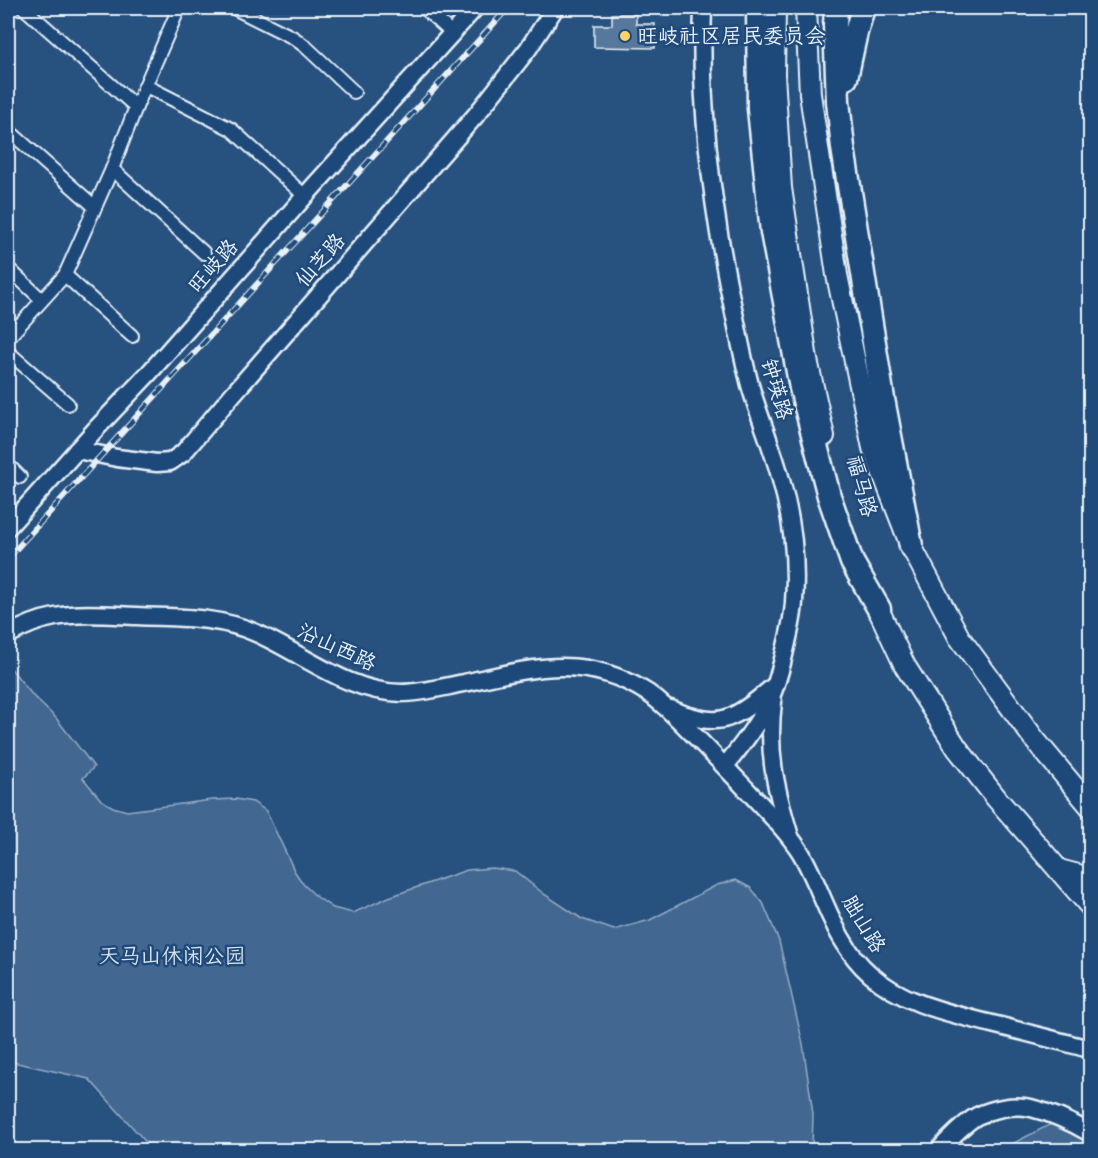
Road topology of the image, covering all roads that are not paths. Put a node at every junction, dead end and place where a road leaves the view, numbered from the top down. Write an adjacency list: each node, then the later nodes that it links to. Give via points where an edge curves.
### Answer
1 (24, 8): 16 (street)
2 (179, 8): 14 (street)
3 (234, 8): 15 (street, via 294,38)
4 (424, 8): 13 (street)
5 (475, 8): 13 (street, 旺岐路)
6 (555, 8): 30 (street, 仙芝路, via 476,115 183,453 170,462 157,463)
7 (703, 8): 37 (street, 钟瑛路, via 709,160 725,271 751,386 781,478 794,550 795,590 790,627)
8 (758, 8): 35 (highway, via 759,109 772,232 801,388 829,496 852,562)
9 (775, 8): 35 (main road, 福马路, via 774,74 781,188 807,360 841,511)
10 (806, 8): 34 (main road, 福马路, via 810,94 837,275 873,448)
11 (836, 8): 18 (highway)
12 (863, 8): 18 (highway, via 842,102)
13 (452, 33): 20 (street, 旺岐路)
14 (146, 86): 16 (street); 20 (street, via 231,129)
15 (354, 92)
16 (136, 107): 19 (street)
17 (8, 130): 21 (street)
18 (843, 148): 34 (highway)
19 (112, 169): 21 (street); 22 (street)
20 (305, 196): 30 (street, 旺岐路)
21 (95, 207): 24 (street)
22 (204, 253)
23 (8, 268): 25 (street)
24 (64, 275): 25 (street); 26 (street)
25 (41, 299): 27 (street)
26 (132, 336)
27 (8, 338)
28 (8, 352): 29 (street)
29 (68, 404)
30 (77, 450): 33 (street, 旺岐路)
31 (8, 465): 32 (street)
32 (20, 477)
33 (8, 527)
34 (911, 546): 40 (main road, 福马路, via 959,637 1035,741)
35 (879, 609): 43 (main road, 福马路, via 905,666 957,748)
36 (8, 635): 38 (street, 沿山西路, via 54,617 75,615 208,620 254,631 340,678 381,691 419,692 520,670 577,667 622,679)
37 (775, 685): 38 (street, via 725,719 698,718); 39 (street, 钟瑛路, via 759,720); 41 (street, via 770,749)
38 (660, 703): 39 (street, 沿山西路)
39 (725, 766): 41 (street, 胐山路)
40 (1090, 806)
41 (790, 836): 46 (street, 胐山路, via 849,951 870,975 922,1004)
42 (1090, 867): 43 (main road, via 1080,871)
43 (1059, 870): 44 (main road); 45 (main road, 福马路)
44 (1090, 878)
45 (1090, 906)
46 (1090, 1049)
47 (1090, 1133): 48 (street, via 1063,1118 1029,1107 1007,1107 975,1117)
48 (939, 1150)

